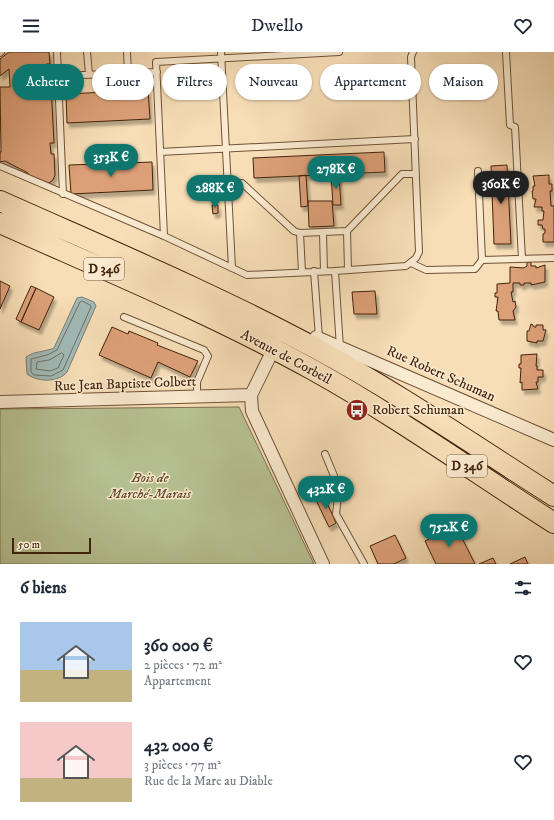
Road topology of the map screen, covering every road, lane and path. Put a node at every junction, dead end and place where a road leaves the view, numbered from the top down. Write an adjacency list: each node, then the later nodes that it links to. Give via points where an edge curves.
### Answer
1 (57, 52): 8 (lane)
2 (87, 52): 13 (lane)
3 (127, 52): 9 (lane)
4 (339, 52): 7 (lane)
5 (413, 52): 16 (lane, via 411,57)
6 (506, 52): 31 (lane, via 510,125 515,128)
7 (221, 55): 11 (lane, via 156,62); 17 (lane)
8 (58, 64)
9 (128, 64)
10 (154, 72): 11 (lane)
11 (157, 72): 18 (lane)
12 (84, 74): 13 (lane)
13 (89, 74): 14 (lane)
14 (92, 74)
15 (59, 100): 23 (lane)
16 (415, 139): 17 (lane); 21 (lane)
17 (225, 150): 18 (lane); 22 (lane)
18 (160, 152): 29 (lane)
19 (0, 166): 23 (lane)
20 (478, 171): 32 (lane)
21 (416, 174): 27 (lane, via 402,174); 33 (lane, via 419,252)
22 (227, 184): 28 (lane, via 242,183 294,231); 34 (lane)
23 (63, 194): 29 (lane)
24 (0, 201): 41 (main road, D 346)
25 (0, 223): 44 (main road, Avenue de Corbeil / D 346, via 207,316)
26 (323, 232): 27 (lane); 28 (lane); 37 (lane)
27 (347, 232): 35 (lane)
28 (300, 233): 39 (lane)
29 (164, 236): 34 (lane)
30 (554, 258): 31 (lane)
31 (522, 259): 32 (lane)
32 (482, 260): 33 (lane, via 475,269 426,270)
33 (411, 263): 35 (lane, via 406,266)
34 (232, 268): 39 (lane, via 247,275)
35 (348, 270): 38 (lane)
36 (314, 271): 37 (lane); 39 (lane); 42 (lane)
37 (324, 271): 38 (lane)
38 (335, 271): 43 (lane)
39 (302, 272)
40 (124, 317): 46 (lane, via 204,350 208,356 197,382)
41 (282, 331): 44 (street); 50 (main road, D 346, via 375,383)
42 (317, 337): 43 (street, Rue Robert Schuman)
43 (340, 348): 48 (street, Rue Robert Schuman)
44 (273, 349): 45 (street); 51 (main road, Avenue de Corbeil / D 346, via 314,370)
45 (251, 396): 46 (street, Rue Jean Baptiste Colbert); 52 (street, via 252,411)
46 (197, 397): 47 (street, Rue Jean Baptiste Colbert)
47 (0, 402)
48 (554, 440)
49 (325, 454): 53 (lane, via 339,488 336,514)
50 (554, 496)
51 (552, 517)
52 (323, 564)
53 (364, 564)

